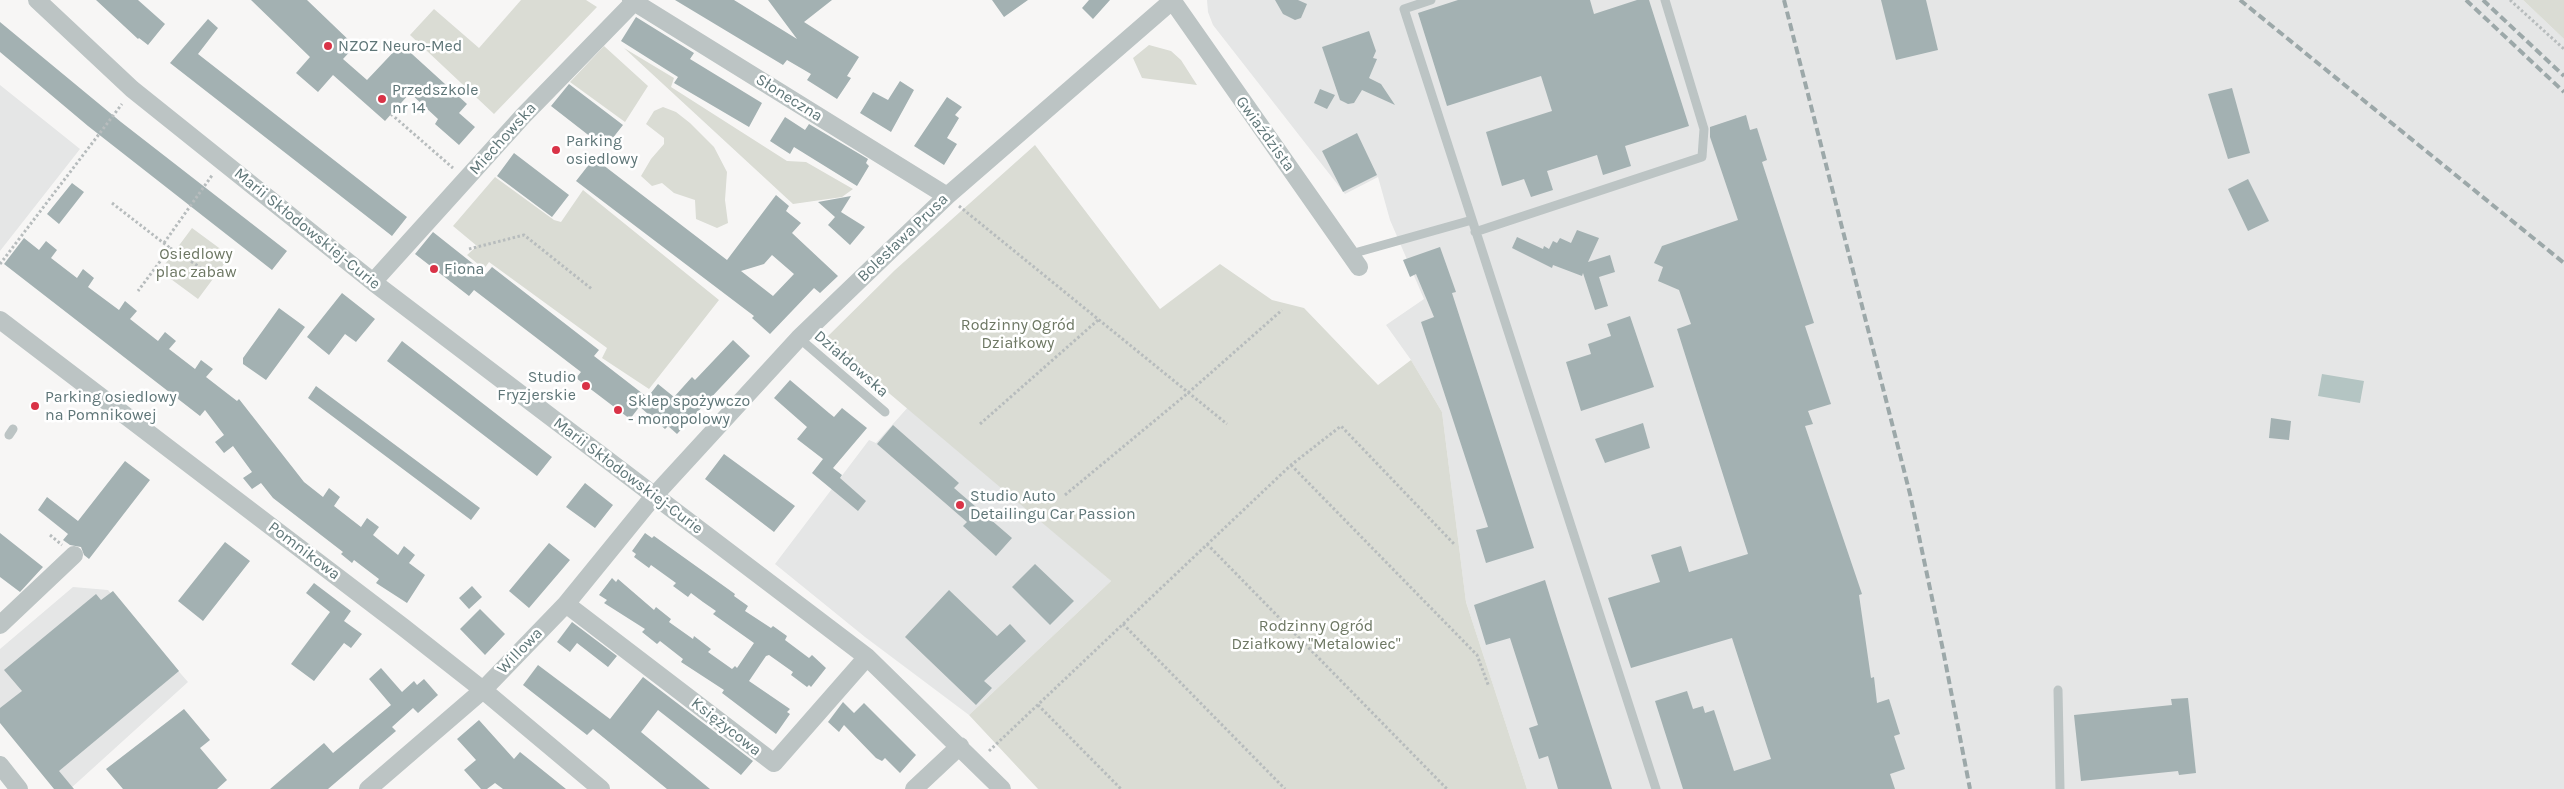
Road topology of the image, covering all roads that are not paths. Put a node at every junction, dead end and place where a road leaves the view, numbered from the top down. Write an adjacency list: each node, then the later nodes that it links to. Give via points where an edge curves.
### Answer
1 (37, 0): 10 (street, Marii Skłodowskiej-Curie, via 132,89)
2 (1172, 0): 6 (street, Bolesława Prusa); 9 (street, Gwiaździsta)
3 (1432, 0): 7 (lane, via 1404,9)
4 (1665, 0): 8 (lane, via 1704,129 1702,157)
5 (634, 1): 6 (street, Słoneczna); 10 (street, Miechowska, via 523,116)
6 (947, 196): 12 (street, Bolesława Prusa)
7 (1472, 220): 8 (lane); 9 (lane)
8 (1475, 232): 28 (lane)
9 (1355, 261)
10 (374, 282): 14 (street, Marii Skłodowskiej-Curie)
11 (0, 320): 19 (street, Pomnikowa)
12 (799, 338): 13 (lane, Działdowska); 14 (street, Bolesława Prusa)
13 (884, 412)
14 (654, 496): 16 (street, Willowa); 18 (street, Marii Skłodowskiej-Curie)
15 (74, 555): 17 (street)
16 (566, 604): 18 (street, Księżycowa, via 774,764); 19 (street, Willowa)
17 (0, 625)
18 (867, 657): 21 (street, Marii Skłodowskiej-Curie)
19 (483, 690): 24 (street, Willowa); 25 (street, Pomnikowa)
20 (2058, 690): 29 (lane)
21 (960, 746): 26 (street); 27 (street, Marii Skłodowskiej-Curie)
22 (0, 765): 23 (street)
23 (19, 789)
24 (368, 789)
25 (601, 789)
26 (914, 789)
27 (1002, 789)
28 (1656, 789)
29 (2060, 789)

